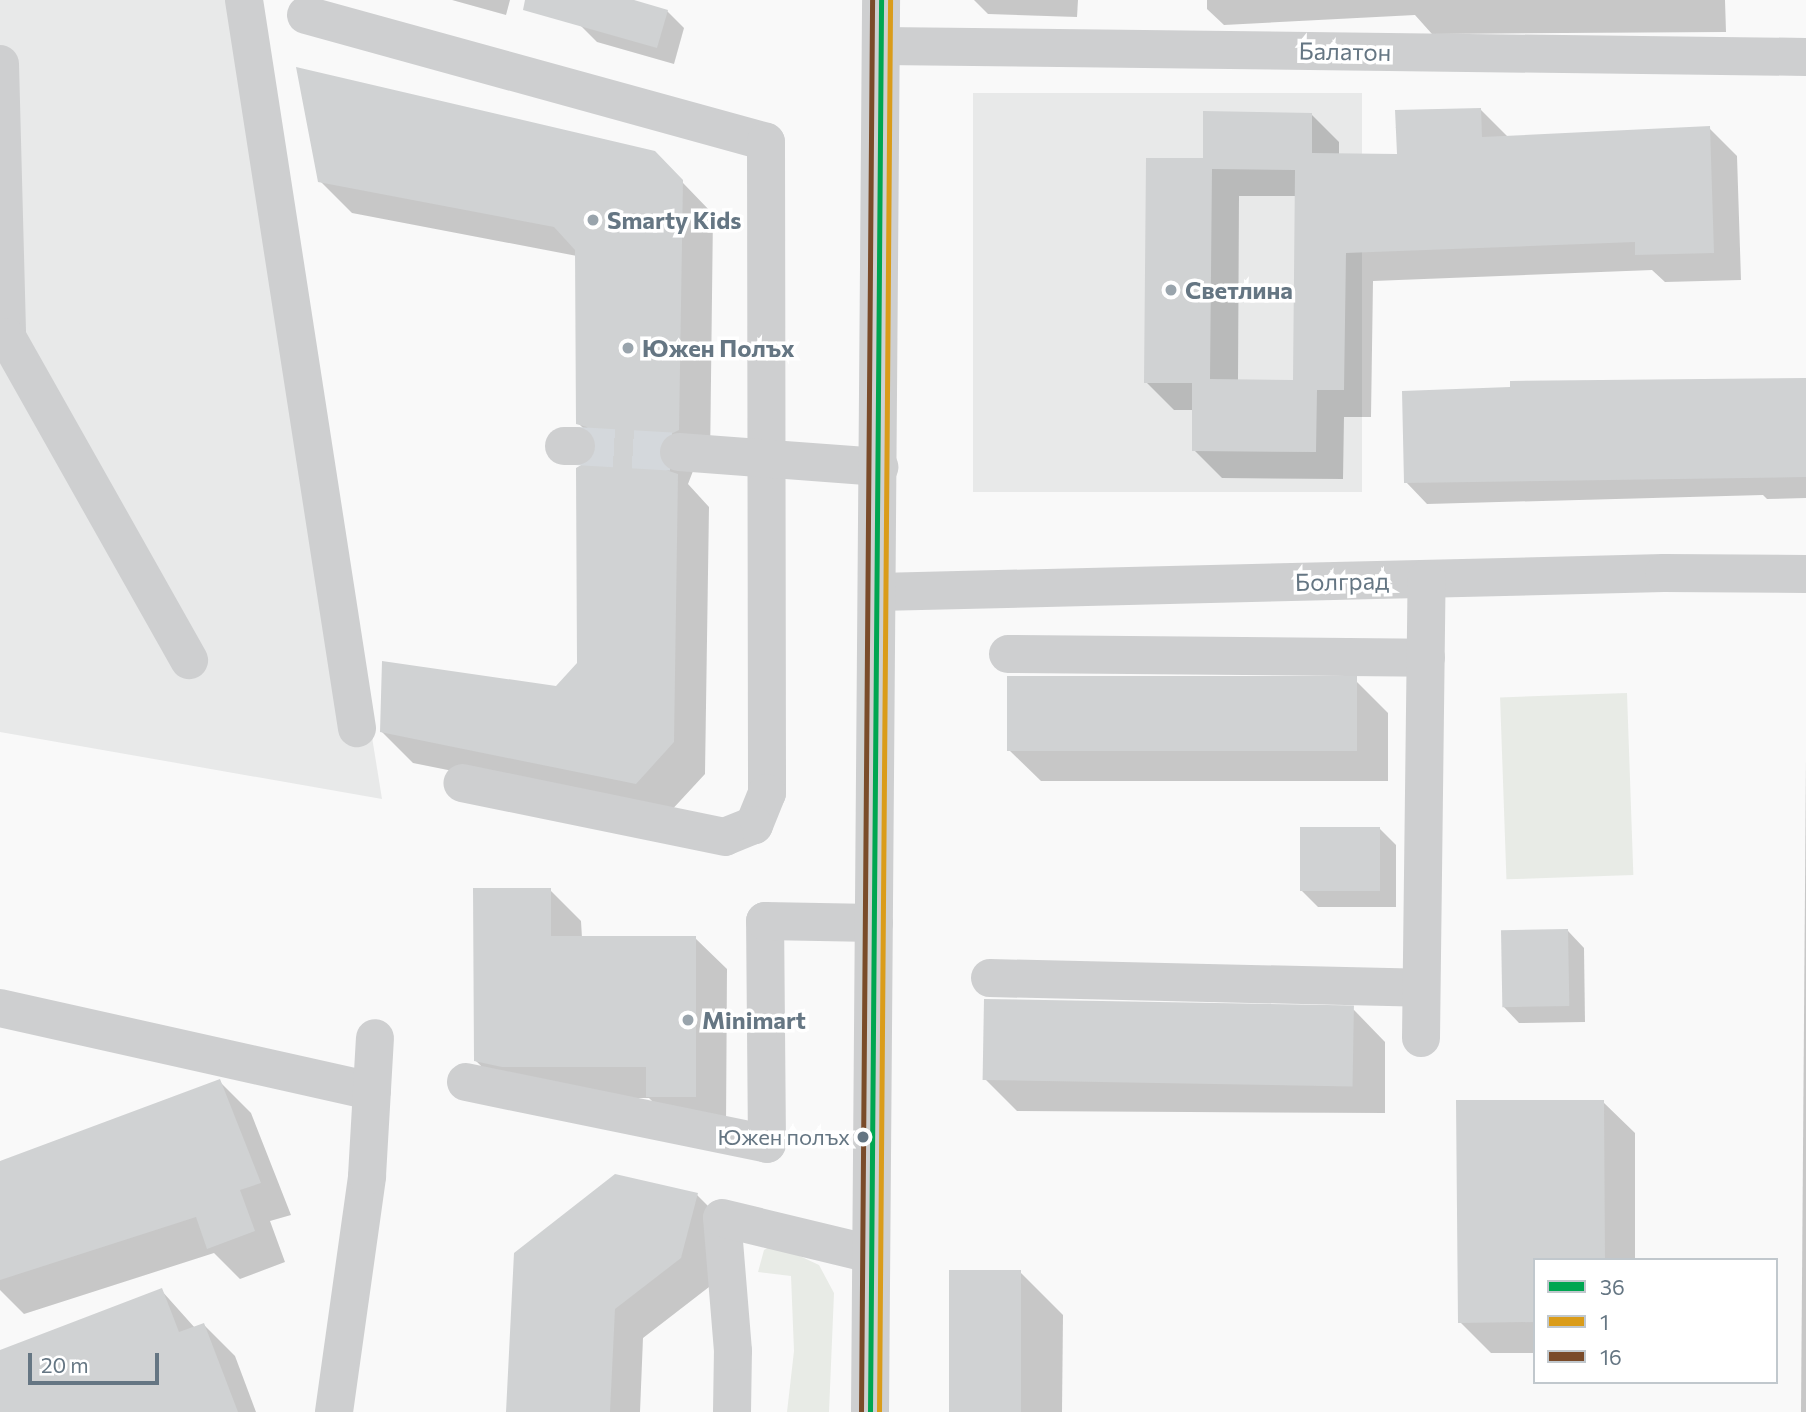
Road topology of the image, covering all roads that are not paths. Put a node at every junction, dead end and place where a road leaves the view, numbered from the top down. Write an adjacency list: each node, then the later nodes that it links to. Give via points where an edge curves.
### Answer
1 (244, 0): 17 (street)
2 (881, 0): 4 (street)
3 (306, 15): 9 (street, via 766,142)
4 (883, 46): 5 (street, Балатон); 10 (street)
5 (1806, 57)
6 (0, 64): 7 (street)
7 (8, 360): 16 (street)
8 (679, 452): 9 (street)
9 (767, 456): 10 (street); 18 (street, via 767,793 754,825 725,837)
10 (879, 467): 13 (street)
11 (1806, 574): 12 (street, Болград)
12 (1427, 579): 13 (street, Болград); 15 (street)
13 (878, 592): 19 (street)
14 (1008, 654): 15 (street)
15 (1426, 659): 21 (street)
16 (189, 660)
17 (357, 728)
18 (462, 783)
19 (874, 923): 25 (street, via 765,920 767,1144); 27 (street)
20 (990, 978): 21 (street)
21 (1421, 988): 24 (street)
22 (0, 1008): 26 (street)
23 (375, 1038): 26 (street)
24 (1421, 1038)
25 (466, 1082)
26 (372, 1091): 28 (street, via 367,1176)
27 (870, 1254): 29 (street, via 722,1218 733,1351); 30 (street)
28 (334, 1412)
29 (732, 1412)
30 (870, 1412)

